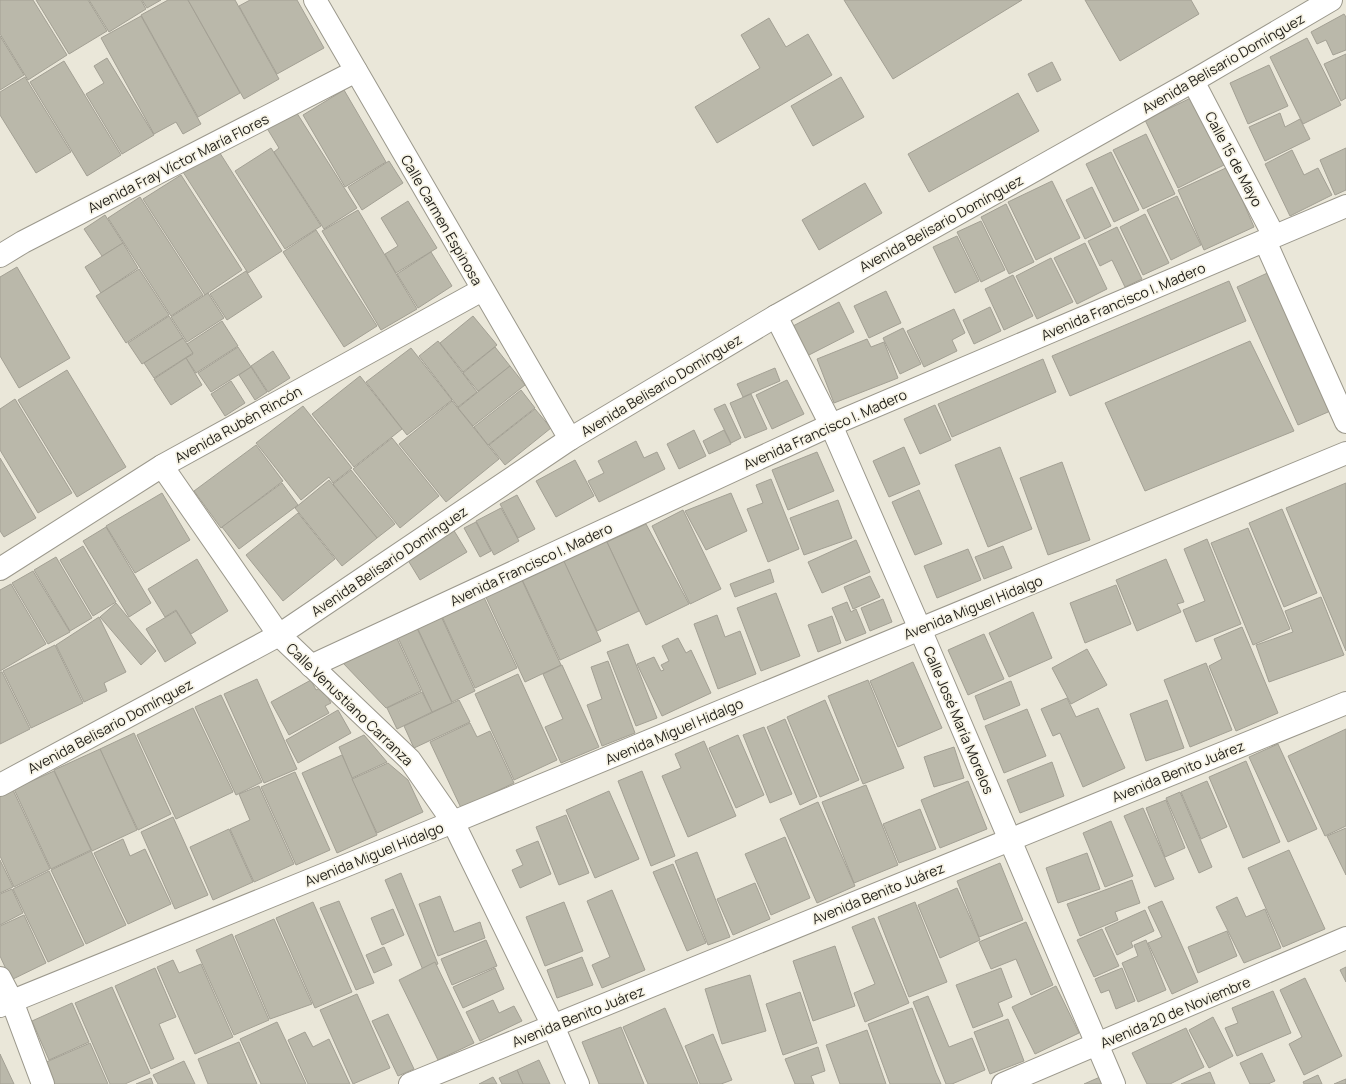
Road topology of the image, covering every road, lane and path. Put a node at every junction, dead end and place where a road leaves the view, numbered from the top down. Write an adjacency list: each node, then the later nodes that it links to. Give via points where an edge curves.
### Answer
1 (315, 0): 3 (street, Calle Carmen Espinosa)
2 (1331, 0): 4 (street, Avenida Belisario Domínguez)
3 (356, 71): 7 (street, Avenida Fray Víctor María Flores); 8 (street, Calle Carmen Espinosa)
4 (1193, 81): 6 (street, Calle 15 de Mayo); 9 (street, Avenida Belisario Domínguez)
5 (1346, 206): 6 (street, Avenida Francisco I. Madero)
6 (1270, 239): 10 (street, Calle 15 de Mayo); 11 (street, Avenida Francisco I. Madero)
7 (0, 256)
8 (482, 290): 12 (street, Calle Carmen Espinosa); 14 (street, Avenida Rubén Rincón)
9 (776, 316): 11 (street, Calle José María Morelos); 12 (street, Avenida Belisario Domínguez)
10 (1346, 422)
11 (830, 425): 16 (street, Calle José María Morelos); 18 (street, Avenida Francisco I. Madero)
12 (570, 439): 17 (street, Avenida Belisario Domínguez)
13 (1346, 453): 16 (street, Avenida Miguel Hidalgo)
14 (162, 466): 15 (street, Avenida Rubén Rincón); 17 (street, Calle Venustiano Carranza)
15 (0, 569)
16 (920, 628): 21 (street, Avenida Miguel Hidalgo); 22 (street, Calle José María Morelos)
17 (279, 635): 18 (street, Calle Venustiano Carranza); 20 (street, Avenida Belisario Domínguez)
18 (311, 666): 21 (street, Calle Venustiano Carranza, via 410,760)
19 (1346, 703): 22 (street, Avenida Benito Juárez)
20 (0, 785)
21 (453, 822): 25 (street, Avenida Miguel Hidalgo); 26 (street, Calle Venustiano Carranza)
22 (1010, 839): 26 (street, Avenida Benito Juárez); 27 (street, Calle José María Morelos)
23 (1346, 938): 27 (street, Avenida 20 de Noviembre)
24 (0, 978): 25 (street)
25 (6, 1004): 28 (street)
26 (553, 1026): 29 (street, Avenida Benito Juárez); 30 (street, Calle Venustiano Carranza)
27 (1097, 1045): 31 (street, Avenida 20 de Noviembre); 32 (street, Calle José María Morelos)
28 (43, 1084)
29 (410, 1084)
30 (578, 1084)
31 (1003, 1084)
32 (1114, 1084)

